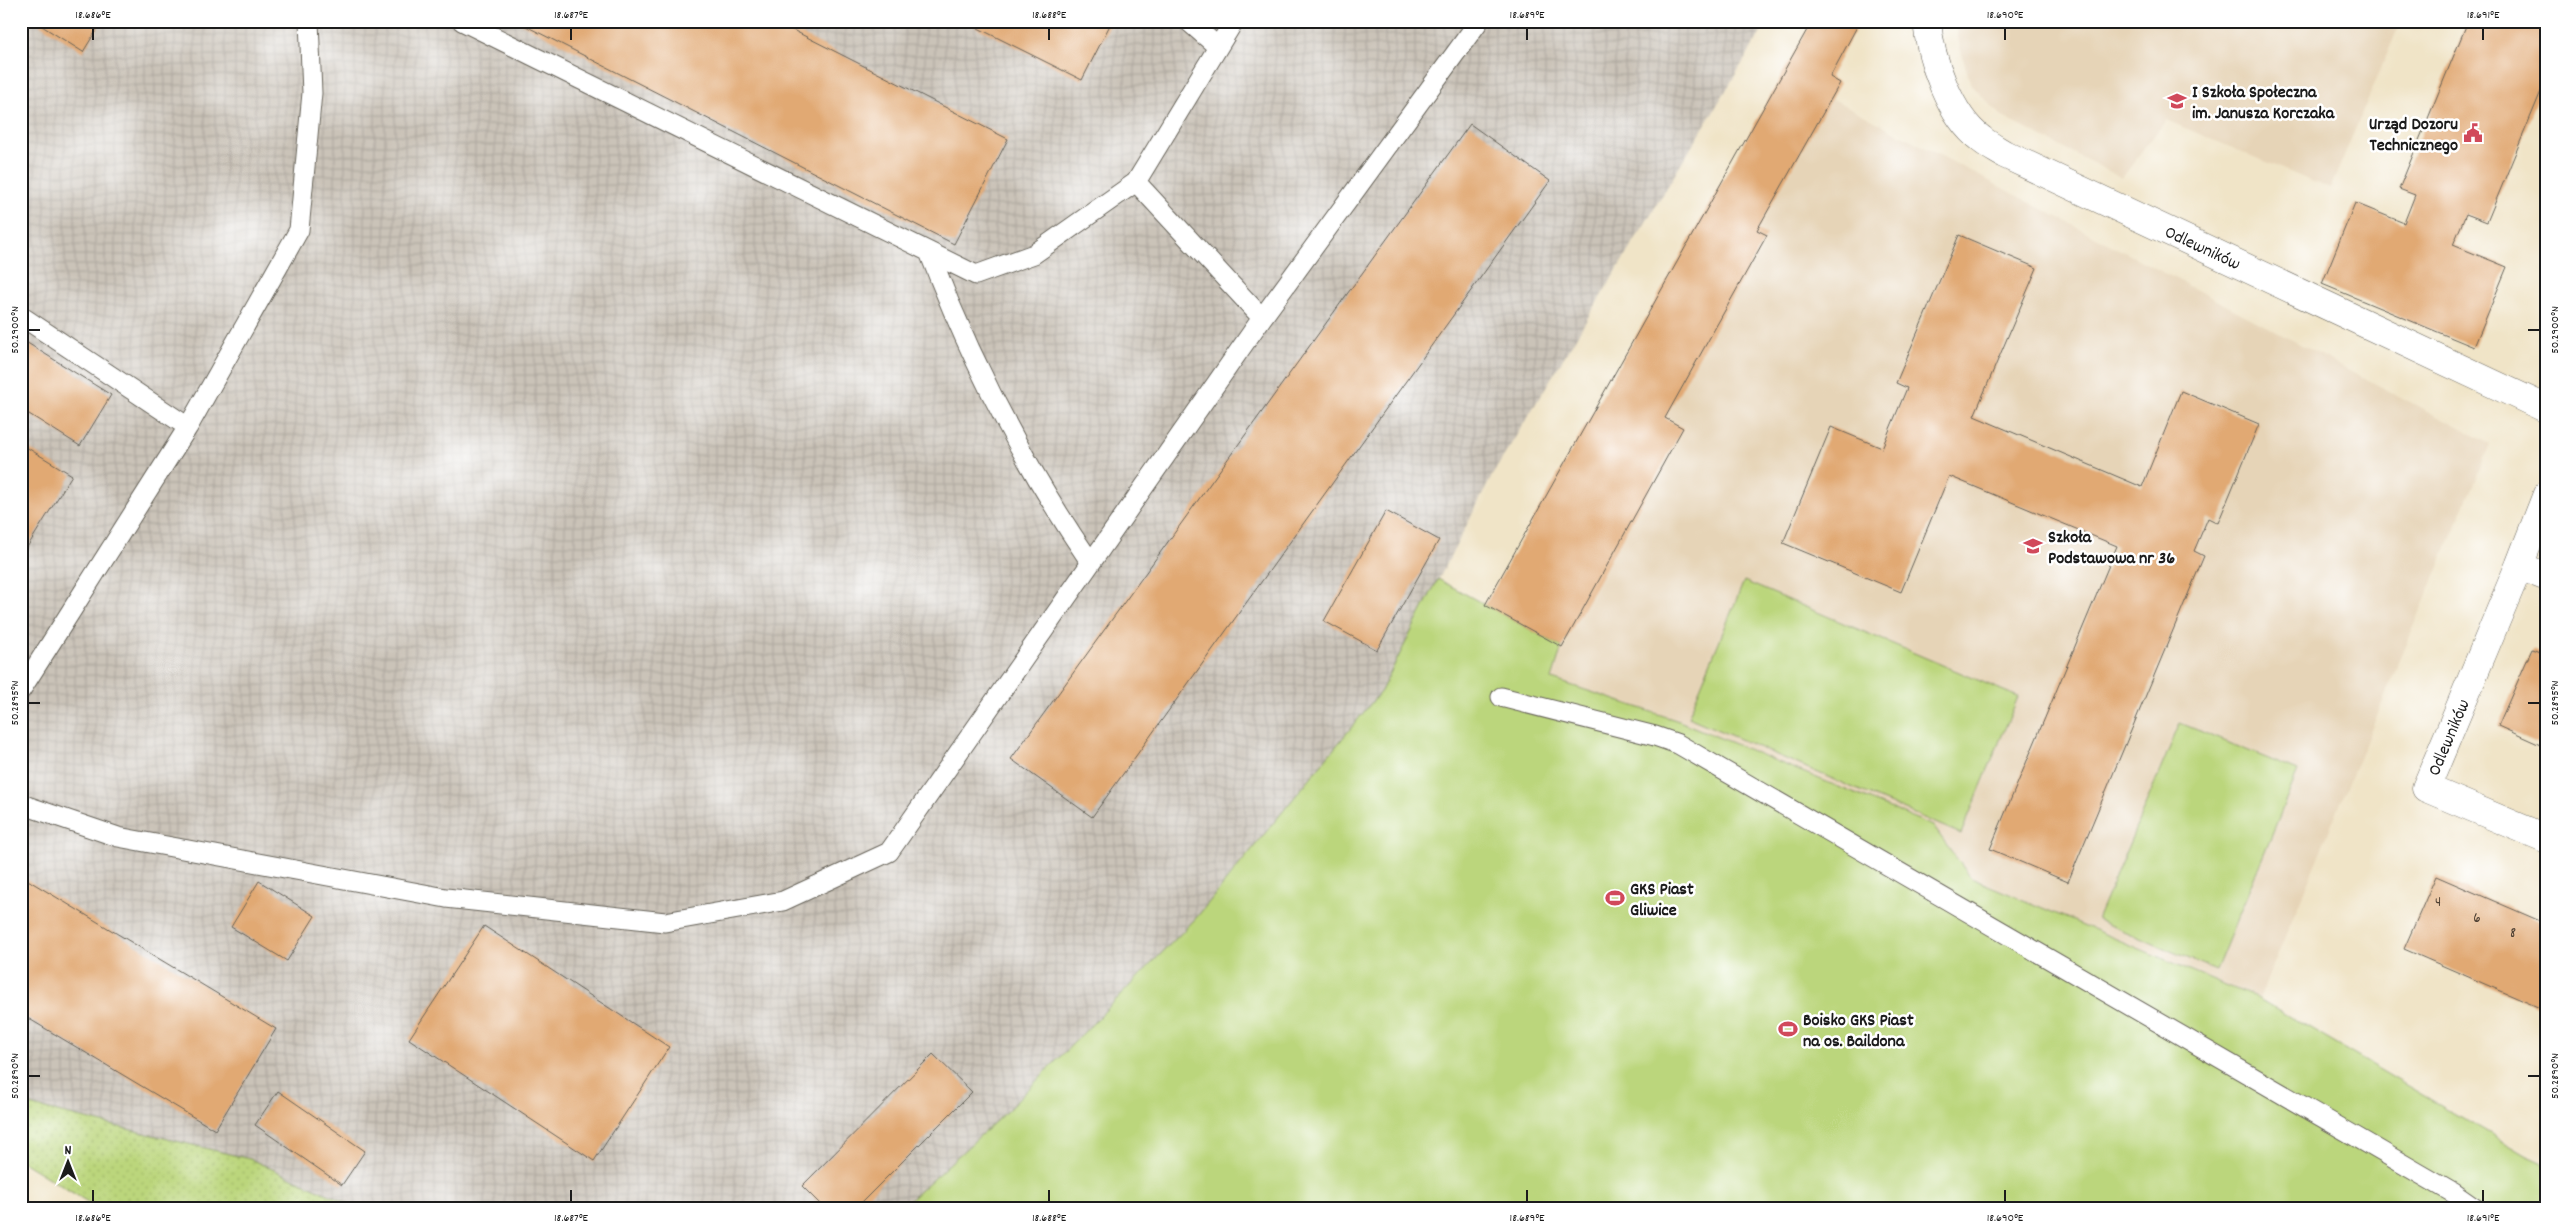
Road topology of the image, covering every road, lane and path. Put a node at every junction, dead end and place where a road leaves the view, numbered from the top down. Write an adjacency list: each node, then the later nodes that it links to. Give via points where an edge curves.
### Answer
1 (310, 21): 13 (lane, via 312,93 299,230)
2 (462, 21): 9 (lane)
3 (1188, 21): 7 (lane)
4 (1234, 21): 7 (lane)
5 (1479, 21): 11 (lane)
6 (1927, 21): 12 (street, Odlewników, via 1935,62 1946,90 1963,121 1980,139 2013,158)
7 (1218, 47): 8 (lane)
8 (1136, 182): 9 (lane, via 1034,254 976,275); 11 (lane)
9 (929, 252): 15 (lane, via 955,321 1006,419 1063,523)
10 (21, 316): 13 (lane)
11 (1262, 318): 15 (lane)
12 (2547, 410)
13 (188, 426): 18 (lane)
14 (2547, 494): 16 (street, Odlewników)
15 (1091, 563): 20 (lane, via 889,852 783,901 665,922 446,898 118,837)
16 (2519, 566): 17 (street); 21 (street, Odlewników, via 2426,788)
17 (2547, 578)
18 (21, 690)
19 (1501, 697): 24 (lane, via 1678,744)
20 (21, 804)
21 (2547, 839)
22 (21, 1203): 23 (path)
23 (32, 1209)
24 (2476, 1209)

